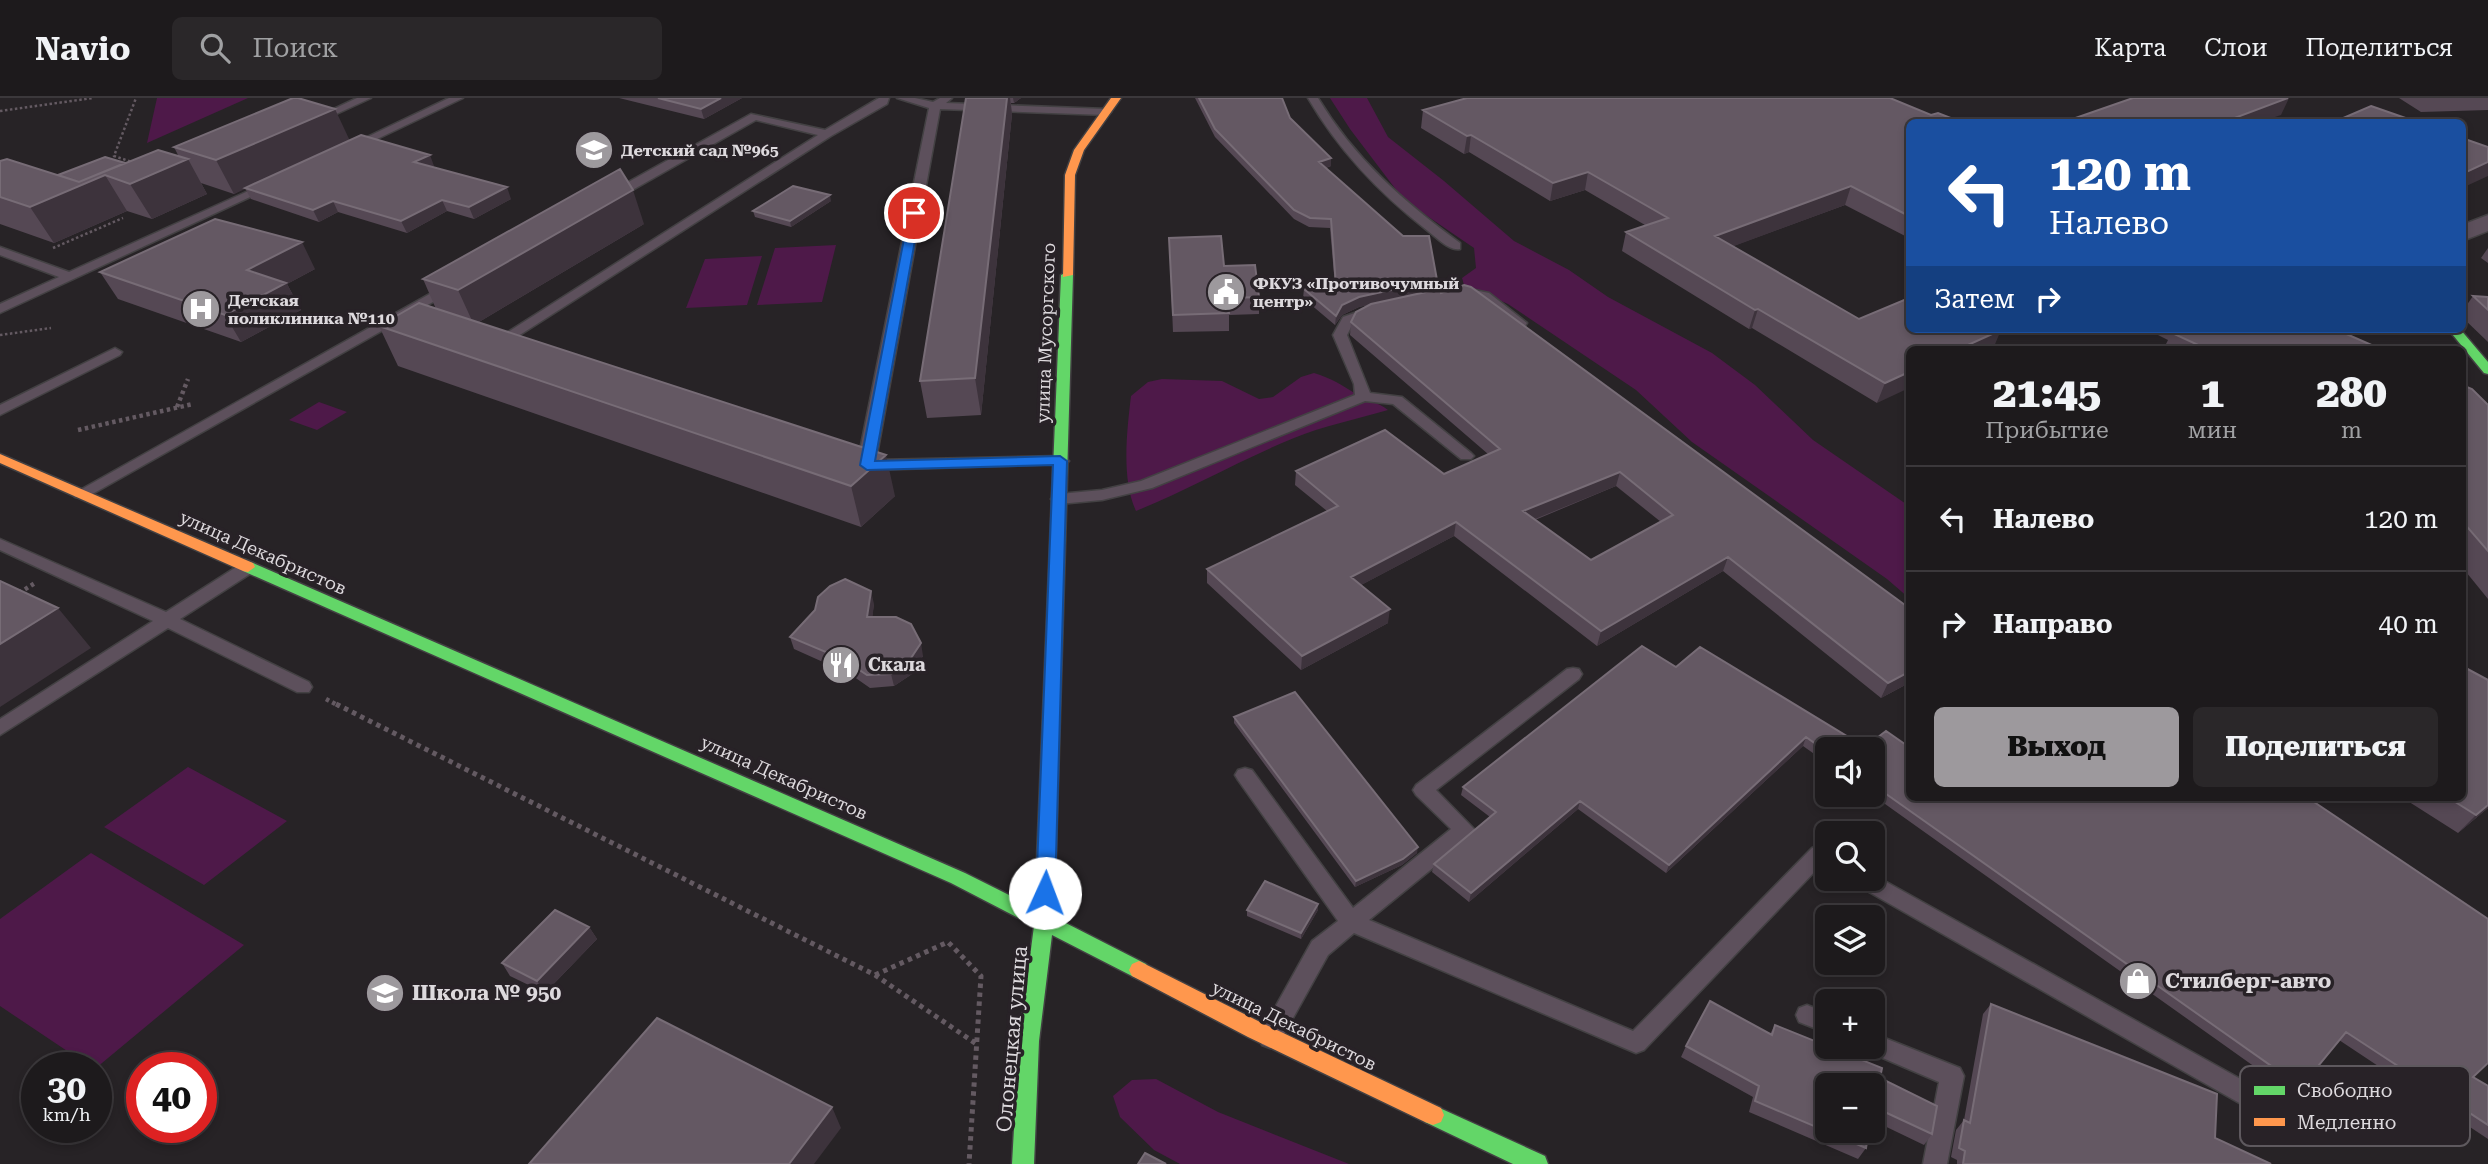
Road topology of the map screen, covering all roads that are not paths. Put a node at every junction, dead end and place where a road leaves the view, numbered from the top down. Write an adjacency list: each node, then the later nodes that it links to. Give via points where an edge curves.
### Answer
1 (366, 98): 10 (lane)
2 (458, 98): 12 (lane)
3 (884, 98): 11 (lane)
4 (902, 98): 8 (lane)
5 (947, 98): 8 (lane)
6 (1116, 98): 9 (street, улица Мусоргского)
7 (1313, 98): 15 (lane, via 1373,178 1413,216)
8 (935, 106): 9 (lane); 33 (lane, via 861,463)
9 (1105, 112): 33 (street, улица Мусоргского, via 1079,150 1070,174)
10 (303, 125)
11 (827, 134): 14 (lane, via 755,116); 26 (lane)
12 (333, 156)
13 (283, 179): 17 (lane)
14 (600, 202)
15 (1456, 246)
16 (0, 251): 17 (lane)
17 (70, 277): 20 (lane)
18 (458, 282): 25 (lane)
19 (1443, 294): 22 (lane, via 1465,291 1484,296)
20 (0, 309)
21 (1384, 310): 29 (lane, via 1348,320 1340,335)
22 (1528, 329)
23 (2457, 333): 28 (street)
24 (393, 339): 25 (lane)
25 (351, 342): 34 (lane)
26 (497, 345)
27 (116, 352): 30 (lane)
28 (2488, 369)
29 (1363, 397): 31 (lane, via 1397,400); 35 (lane, via 1146,485)
30 (0, 411)
31 (1466, 456)
32 (0, 458): 34 (street, улица Декабристов)
33 (1060, 461): 35 (street, улица Мусоргского)
34 (81, 494): 37 (street, улица Декабристов)
35 (1059, 499): 45 (street, улица Мусоргского)
36 (0, 544): 38 (lane)
37 (247, 568): 38 (lane); 45 (street, улица Декабристов, via 676,751)
38 (169, 621): 40 (lane); 41 (lane)
39 (1573, 674): 46 (lane, via 1423,790 1465,830)
40 (303, 687)
41 (0, 728)
42 (1245, 775): 46 (lane)
43 (1815, 858): 46 (lane, via 1636,1043)
44 (1885, 891): 49 (lane)
45 (1044, 919): 47 (street, улица Декабристов); 50 (street, Олонецкая улица, via 1029,1041)
46 (1351, 922): 47 (lane, via 1320,947)
47 (1270, 1038): 51 (street, улица Декабристов)
48 (1885, 1048): 52 (lane, via 1952,1076)
49 (2240, 1091)
50 (1023, 1164)
51 (1537, 1164)
52 (1935, 1164)

